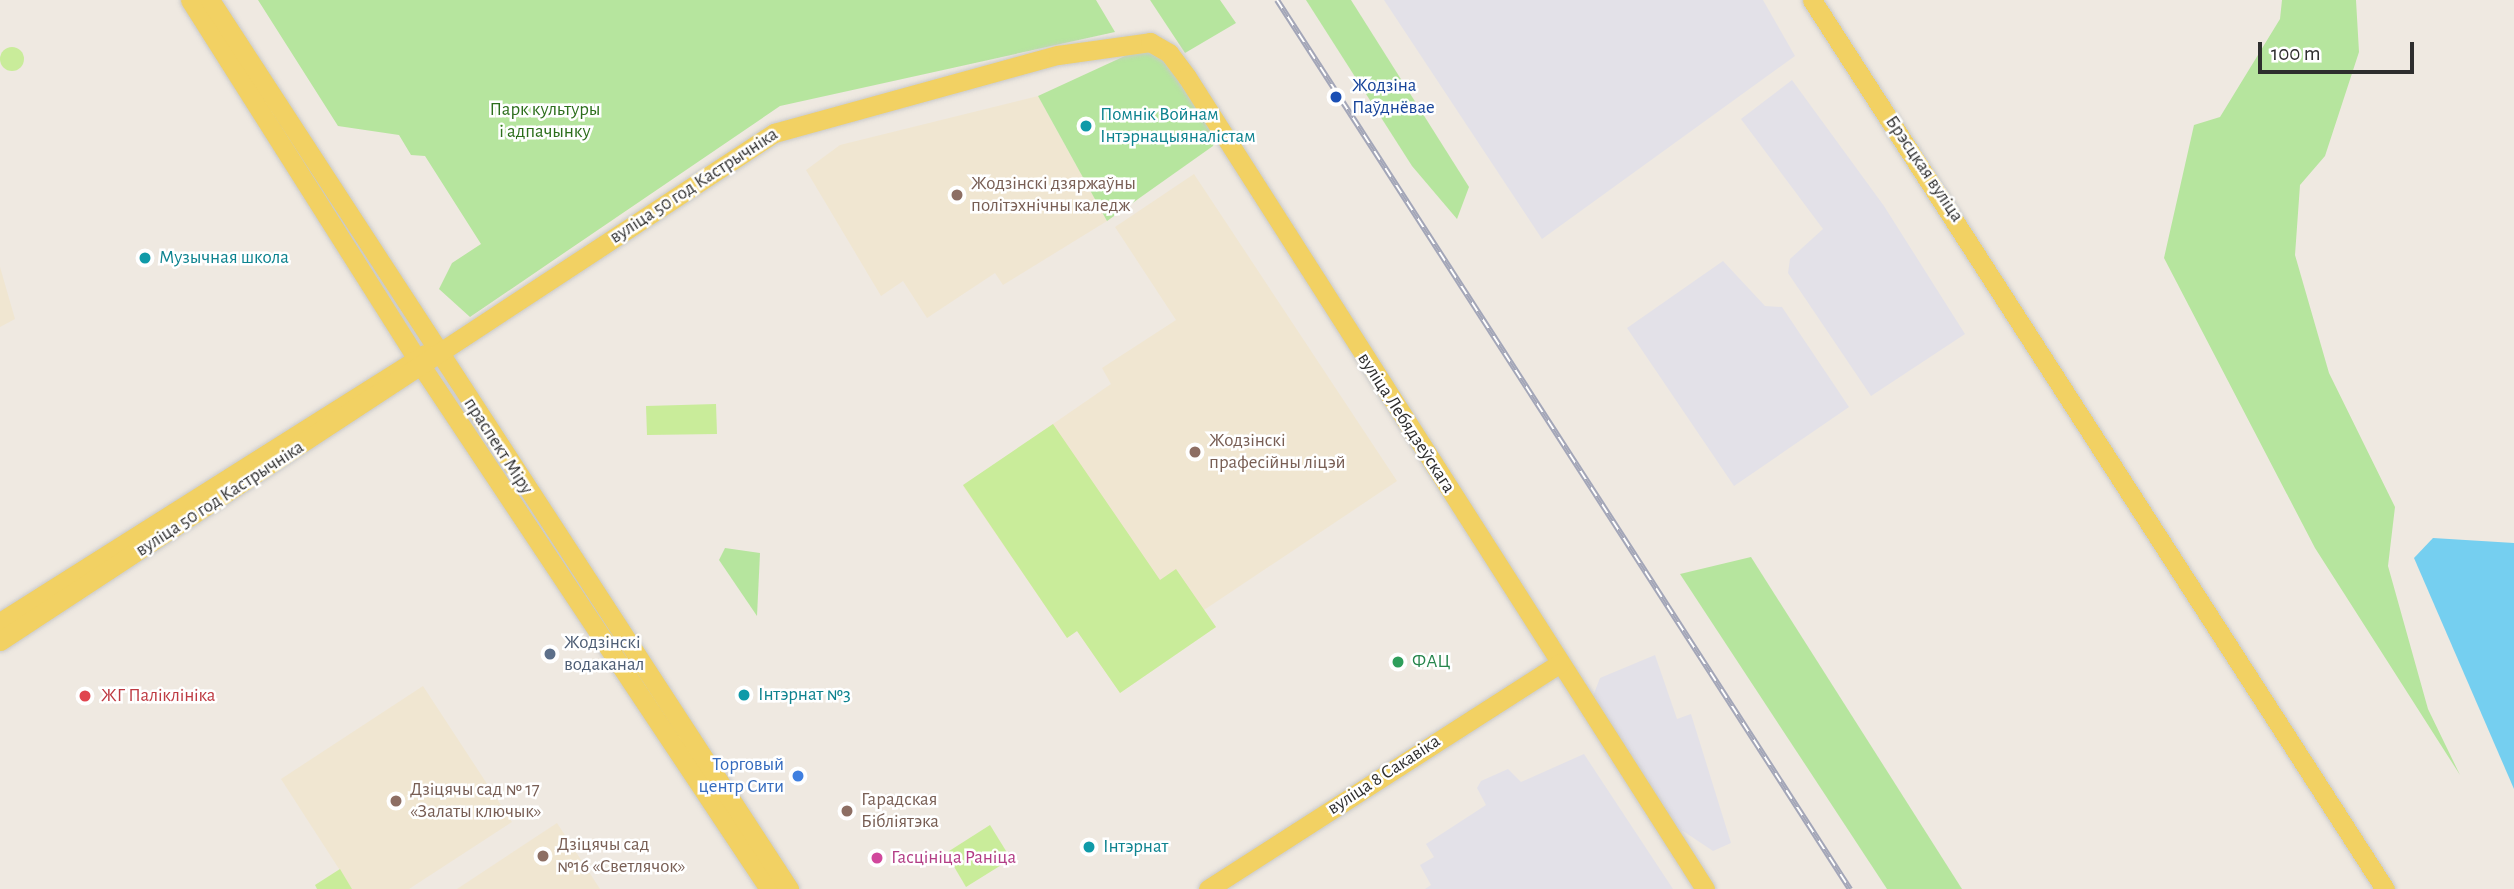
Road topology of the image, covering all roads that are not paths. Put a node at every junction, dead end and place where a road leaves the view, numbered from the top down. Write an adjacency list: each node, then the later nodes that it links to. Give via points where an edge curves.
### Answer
1 (190, 0): 5 (main road, праспект Міру)
2 (210, 0): 5 (main road, праспект Міру)
3 (1812, 0): 17 (main road, Брэсцкая вуліца, via 2036,338)
4 (1058, 55): 6 (main road, вуліца 50 год Кастрычніка, via 774,133); 11 (main road, вуліца Лебядзеўскага, via 1150,42 1170,53)
5 (260, 93): 6 (main road, праспект Міру); 7 (main road, праспект Міру)
6 (436, 352): 7 (main road, вуліца 50 год Кастрычніка); 10 (main road, праспект Міру)
7 (418, 362): 8 (main road, вуліца 50 год Кастрычніка); 9 (main road, вуліца 50 год Кастрычніка); 10 (main road, праспект Міру)
8 (0, 622)
9 (0, 641)
10 (620, 647): 12 (main road, праспект Міру)
11 (1560, 663): 15 (main road, вуліца 8 Сакавіка); 16 (main road, вуліца Лебядзеўскага)
12 (765, 867): 13 (main road, праспект Міру); 14 (main road, праспект Міру)
13 (769, 889)
14 (789, 889)
15 (1208, 889)
16 (1705, 889)
17 (2385, 889)

